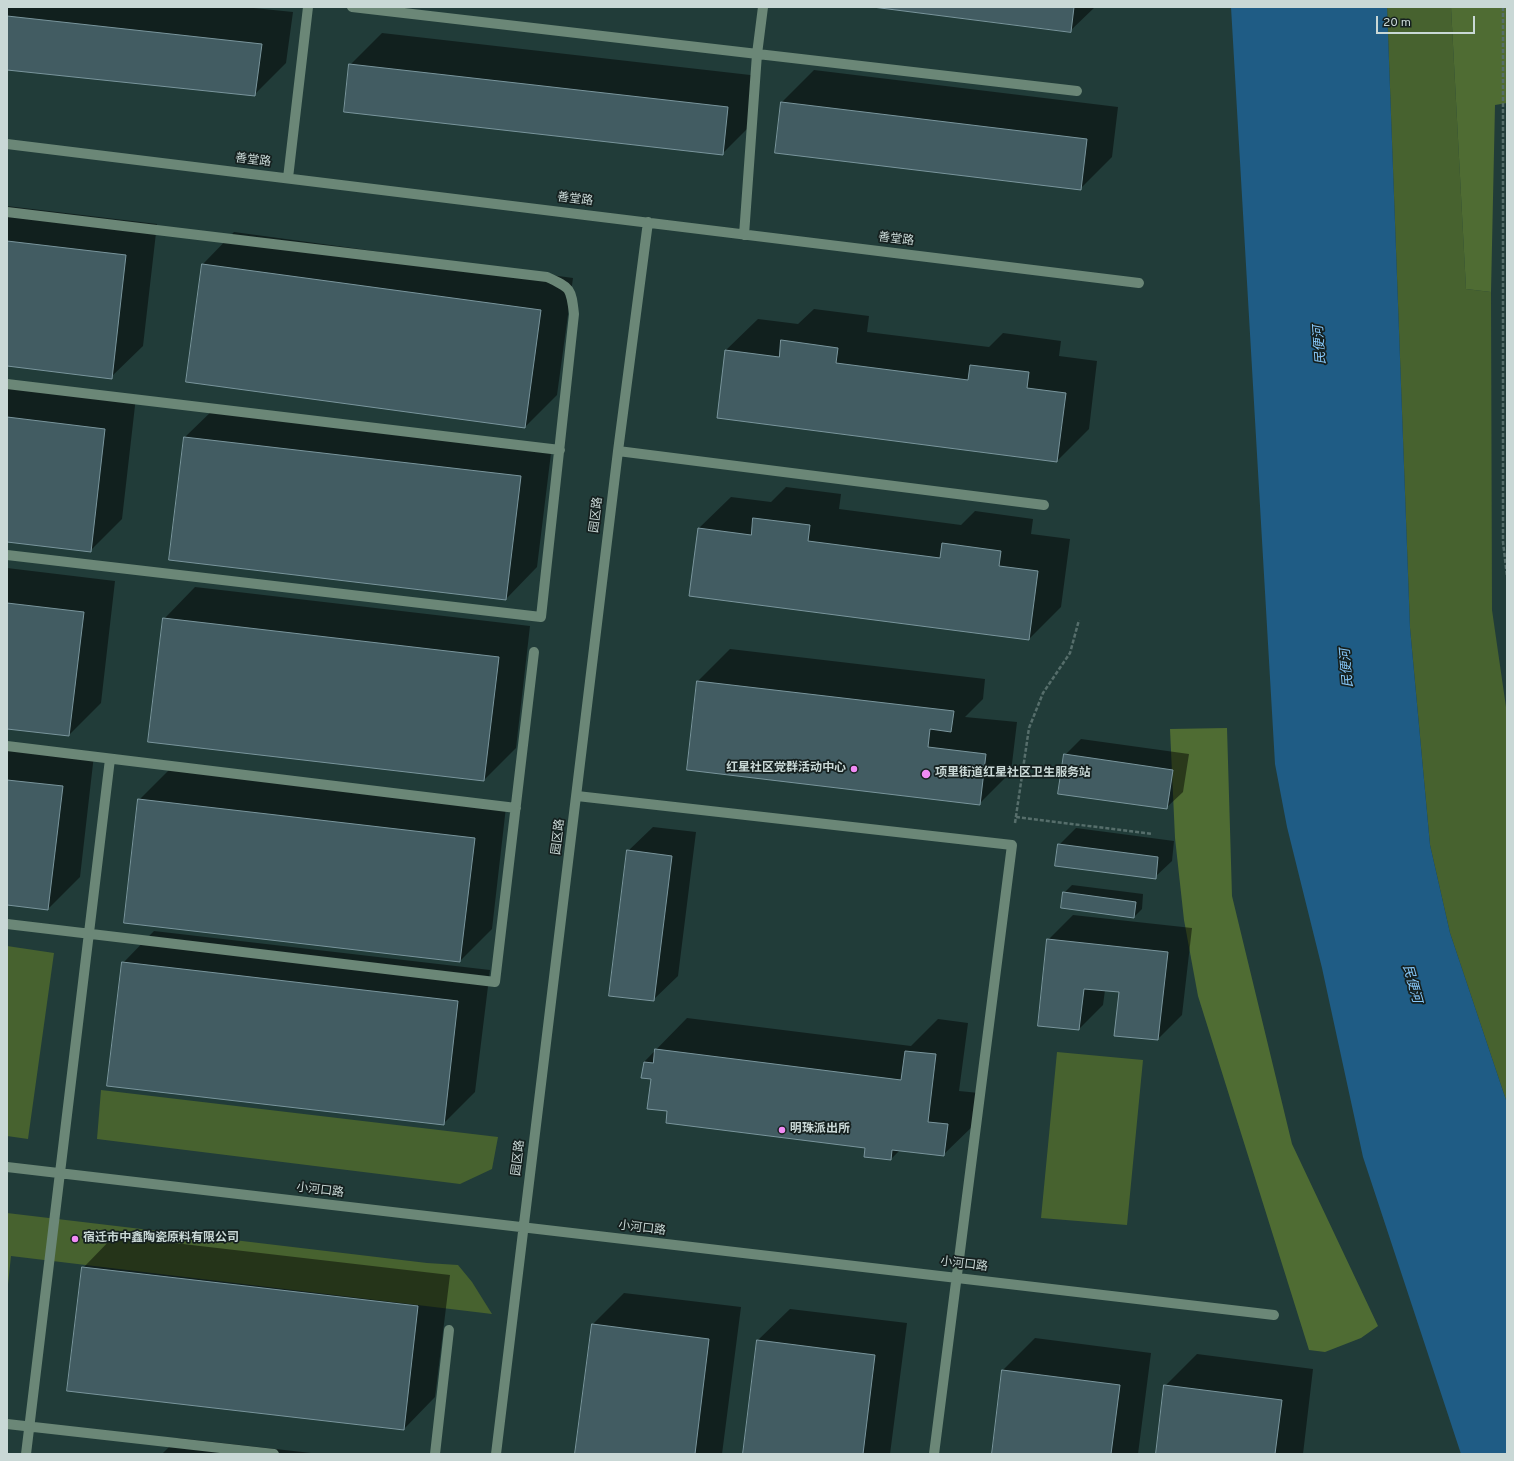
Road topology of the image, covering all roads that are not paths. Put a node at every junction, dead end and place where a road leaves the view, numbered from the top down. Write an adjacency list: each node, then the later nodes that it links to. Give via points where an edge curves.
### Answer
1 (308, 7): 7 (street)
2 (352, 7): 4 (street)
3 (763, 7): 4 (street)
4 (757, 54): 5 (street); 10 (street)
5 (1077, 91)
6 (7, 144): 7 (street, 善堂路)
7 (288, 178): 9 (street, 善堂路)
8 (7, 212): 13 (street, via 547,276 564,284 572,294 574,314)
9 (648, 222): 10 (street, 善堂路); 14 (street, 园区路)
10 (744, 235): 11 (street, 善堂路)
11 (1139, 283)
12 (7, 384): 13 (street)
13 (560, 450): 16 (street, via 541,617)
14 (618, 451): 15 (street); 20 (street, 园区路)
15 (1044, 505)
16 (7, 555)
17 (534, 652): 21 (street)
18 (7, 746): 19 (street)
19 (110, 759): 21 (street); 23 (street)
20 (577, 796): 26 (street, 园区路); 27 (street, via 1012,846)
21 (516, 808): 23 (street, via 495,982)
22 (7, 924): 23 (street)
23 (89, 934): 25 (street)
24 (7, 1167): 25 (street, 小河口路)
25 (60, 1173): 26 (street, 小河口路); 31 (street)
26 (524, 1228): 27 (street, 小河口路); 35 (street, 园区路)
27 (957, 1278): 28 (street, 小河口路); 36 (street)
28 (1274, 1315)
29 (450, 1330): 34 (street)
30 (7, 1424): 31 (street)
31 (29, 1426): 32 (street); 33 (street)
32 (26, 1454)
33 (274, 1454)
34 (435, 1454)
35 (496, 1454)
36 (934, 1454)

